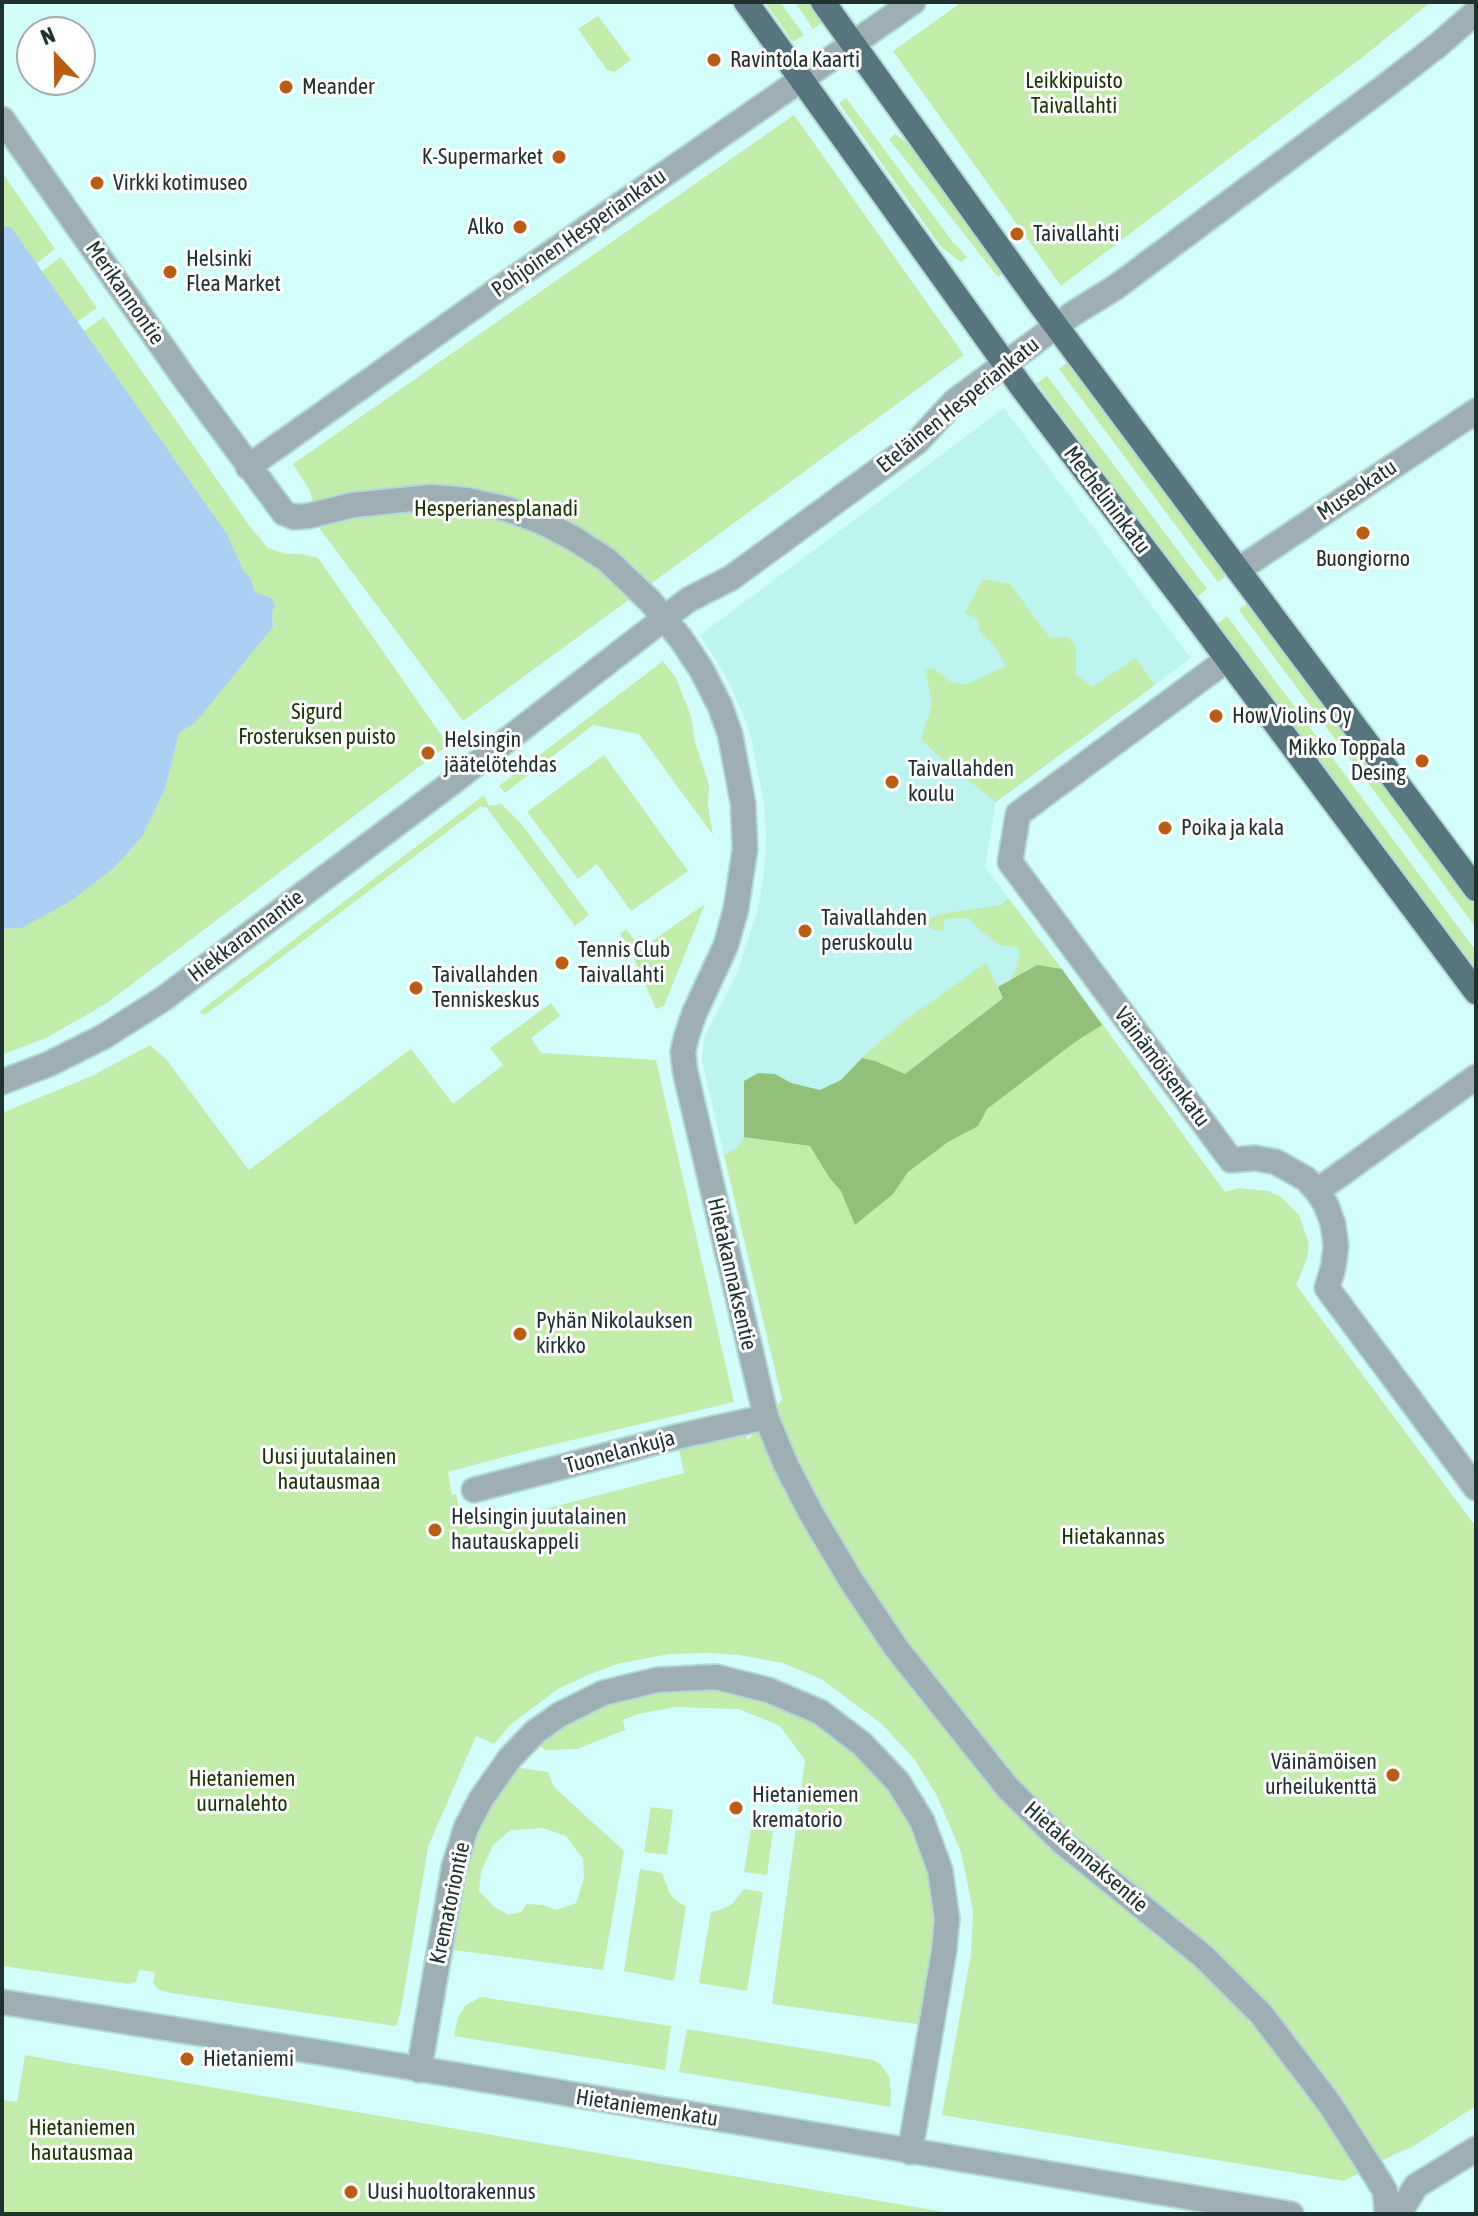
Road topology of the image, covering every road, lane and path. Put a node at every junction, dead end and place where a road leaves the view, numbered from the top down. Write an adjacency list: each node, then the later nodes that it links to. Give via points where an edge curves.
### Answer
1 (746, 2): 6 (main road, Mechelininkatu)
2 (823, 2): 5 (main road)
3 (913, 2): 5 (street, Pohjoinen Hesperiankatu)
4 (1476, 12): 8 (street, Eteläinen Hesperiankatu, via 1335,124)
5 (852, 44): 6 (street, Pohjoinen Hesperiankatu); 8 (main road)
6 (800, 79): 9 (main road, Mechelininkatu); 11 (street, Pohjoinen Hesperiankatu)
7 (2, 119): 11 (street, Merikannontie)
8 (1056, 326): 9 (street, Eteläinen Hesperiankatu); 12 (main road)
9 (1005, 364): 13 (street, Eteläinen Hesperiankatu, via 955,401 917,442 731,578); 14 (main road, Mechelininkatu)
10 (1476, 411): 12 (street, Museokatu)
11 (248, 467): 13 (street, Hietakannaksentie, via 284,513 294,517 431,497 507,509 542,522 607,560)
12 (1238, 570): 16 (main road)
13 (664, 617): 15 (street, Eteläinen Hesperiankatu); 21 (street, Hietakannaksentie, via 720,706 743,803 745,849 736,909 683,1052)
14 (1228, 659): 17 (main road, Mechelininkatu); 20 (street, Väinämöisenkatu, via 1018,814 1010,862 1231,1160 1276,1162)
15 (475, 765): 19 (street, Hiekkarannantie, via 163,999 103,1037)
16 (1476, 889)
17 (1476, 992)
18 (1476, 1077): 20 (street)
19 (2, 1082)
20 (1317, 1191): 22 (street, Väinämöisenkatu, via 1333,1224 1336,1246 1327,1288)
21 (766, 1417): 23 (street, Tuonelankuja); 29 (street, Hietakannaksentie, via 812,1515 897,1649 1007,1787 1062,1842 1204,1957 1261,2014 1374,2173 1385,2191)
22 (1476, 1488)
23 (474, 1490)
24 (2, 2002): 25 (street, Hietaniemenkatu)
25 (419, 2070): 27 (street, Hietaniemenkatu); 27 (street, Krematoriontie, via 454,1867 466,1828 510,1758 559,1715 603,1693 657,1680 716,1677 768,1690 820,1712 862,1744 898,1782 922,1821 940,1870 947,1919)
26 (1476, 2149): 30 (street, via 1416,2186)
27 (910, 2152): 28 (street, Hietaniemenkatu)
28 (1291, 2214)
29 (1387, 2214)
30 (1399, 2214)

